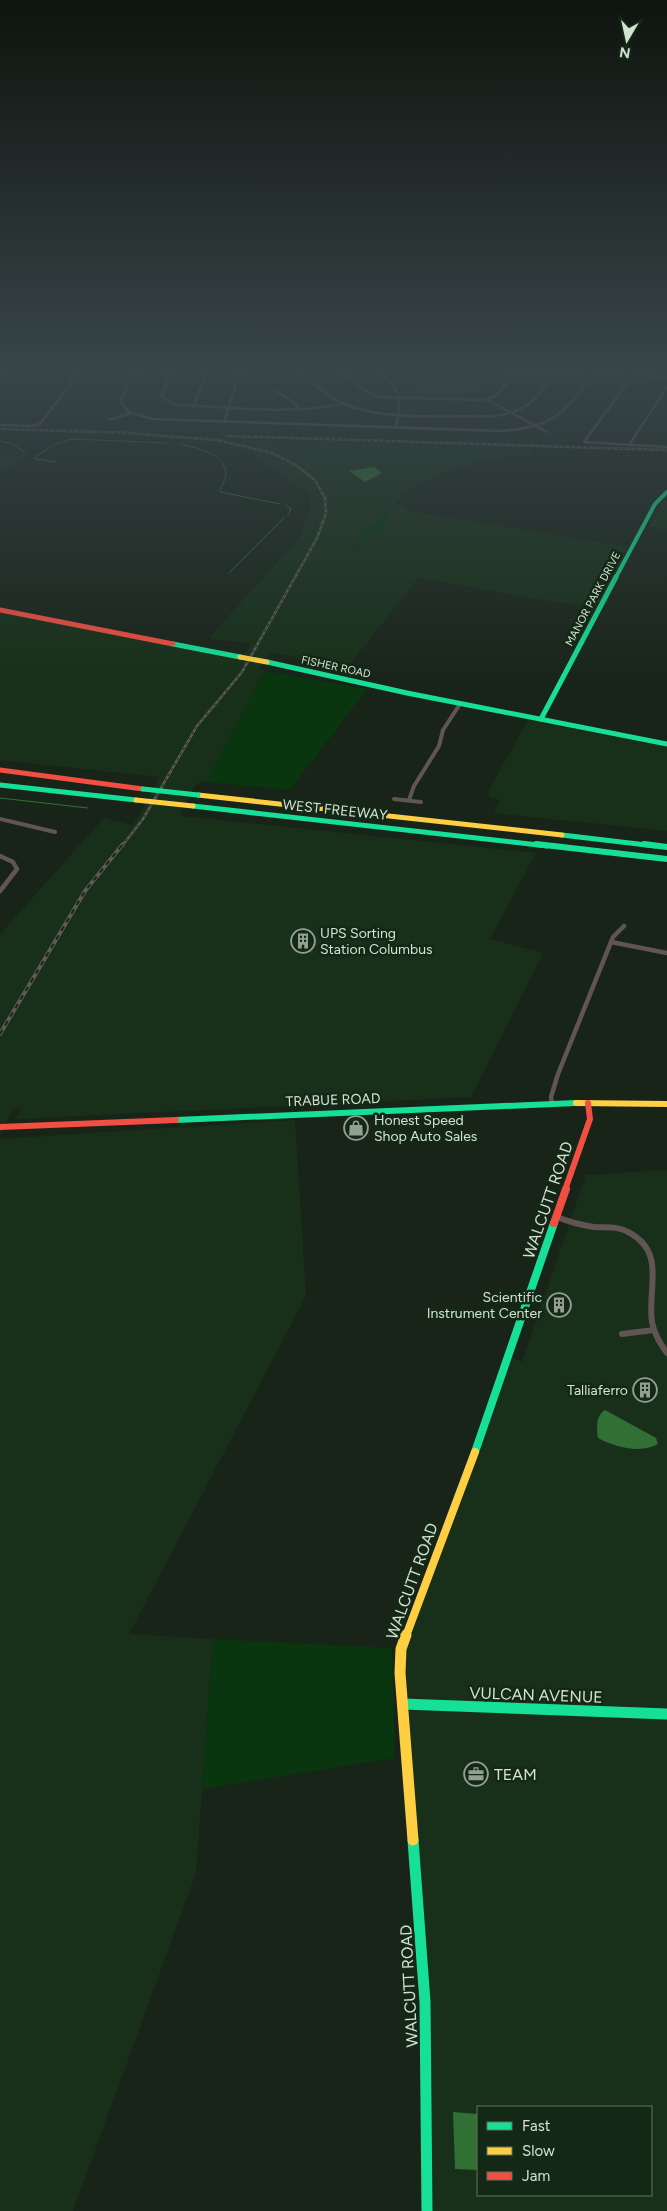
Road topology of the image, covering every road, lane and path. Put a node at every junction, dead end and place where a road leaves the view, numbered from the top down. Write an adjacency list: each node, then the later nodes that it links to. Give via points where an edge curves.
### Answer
1 (667, 492): 4 (main road, MANOR PARK DRIVE, via 655,504)
2 (0, 610): 3 (main road, FISHER ROAD, bridge, via 267,662)
3 (460, 704): 4 (main road, FISHER ROAD); 11 (street, via 443,730 439,746)
4 (541, 719): 5 (main road, FISHER ROAD)
5 (667, 744)
6 (0, 770): 9 (main road)
7 (0, 774): 9 (main road, WEST FREEWAY)
8 (0, 786): 17 (main road, WEST FREEWAY, bridge)
9 (143, 789): 15 (main road, WEST FREEWAY, bridge)
10 (394, 799): 11 (street)
11 (409, 800): 12 (street)
12 (420, 802)
13 (0, 819): 14 (street)
14 (55, 832)
15 (667, 847)
16 (0, 856): 18 (street, via 13,862 17,869)
17 (667, 860)
18 (0, 891)
19 (624, 926): 20 (street)
20 (611, 942): 21 (street); 23 (street, via 558,1074)
21 (667, 953)
22 (588, 1103): 23 (main road, TRABUE ROAD); 24 (main road, TRABUE ROAD); 26 (main road, WALCUTT ROAD, via 590,1119)
23 (552, 1104): 25 (main road, TRABUE ROAD)
24 (667, 1104)
25 (0, 1127)
26 (557, 1217): 27 (street, via 588,1226 627,1231 649,1248 654,1263); 30 (main road, WALCUTT ROAD, via 480,1441 404,1638 400,1673)
27 (654, 1330): 28 (street); 29 (street)
28 (622, 1334)
29 (667, 1353)
30 (403, 1704): 31 (main road, VULCAN AVENUE); 32 (main road, WALCUTT ROAD, via 425,2002)
31 (667, 1714)
32 (427, 2211)

